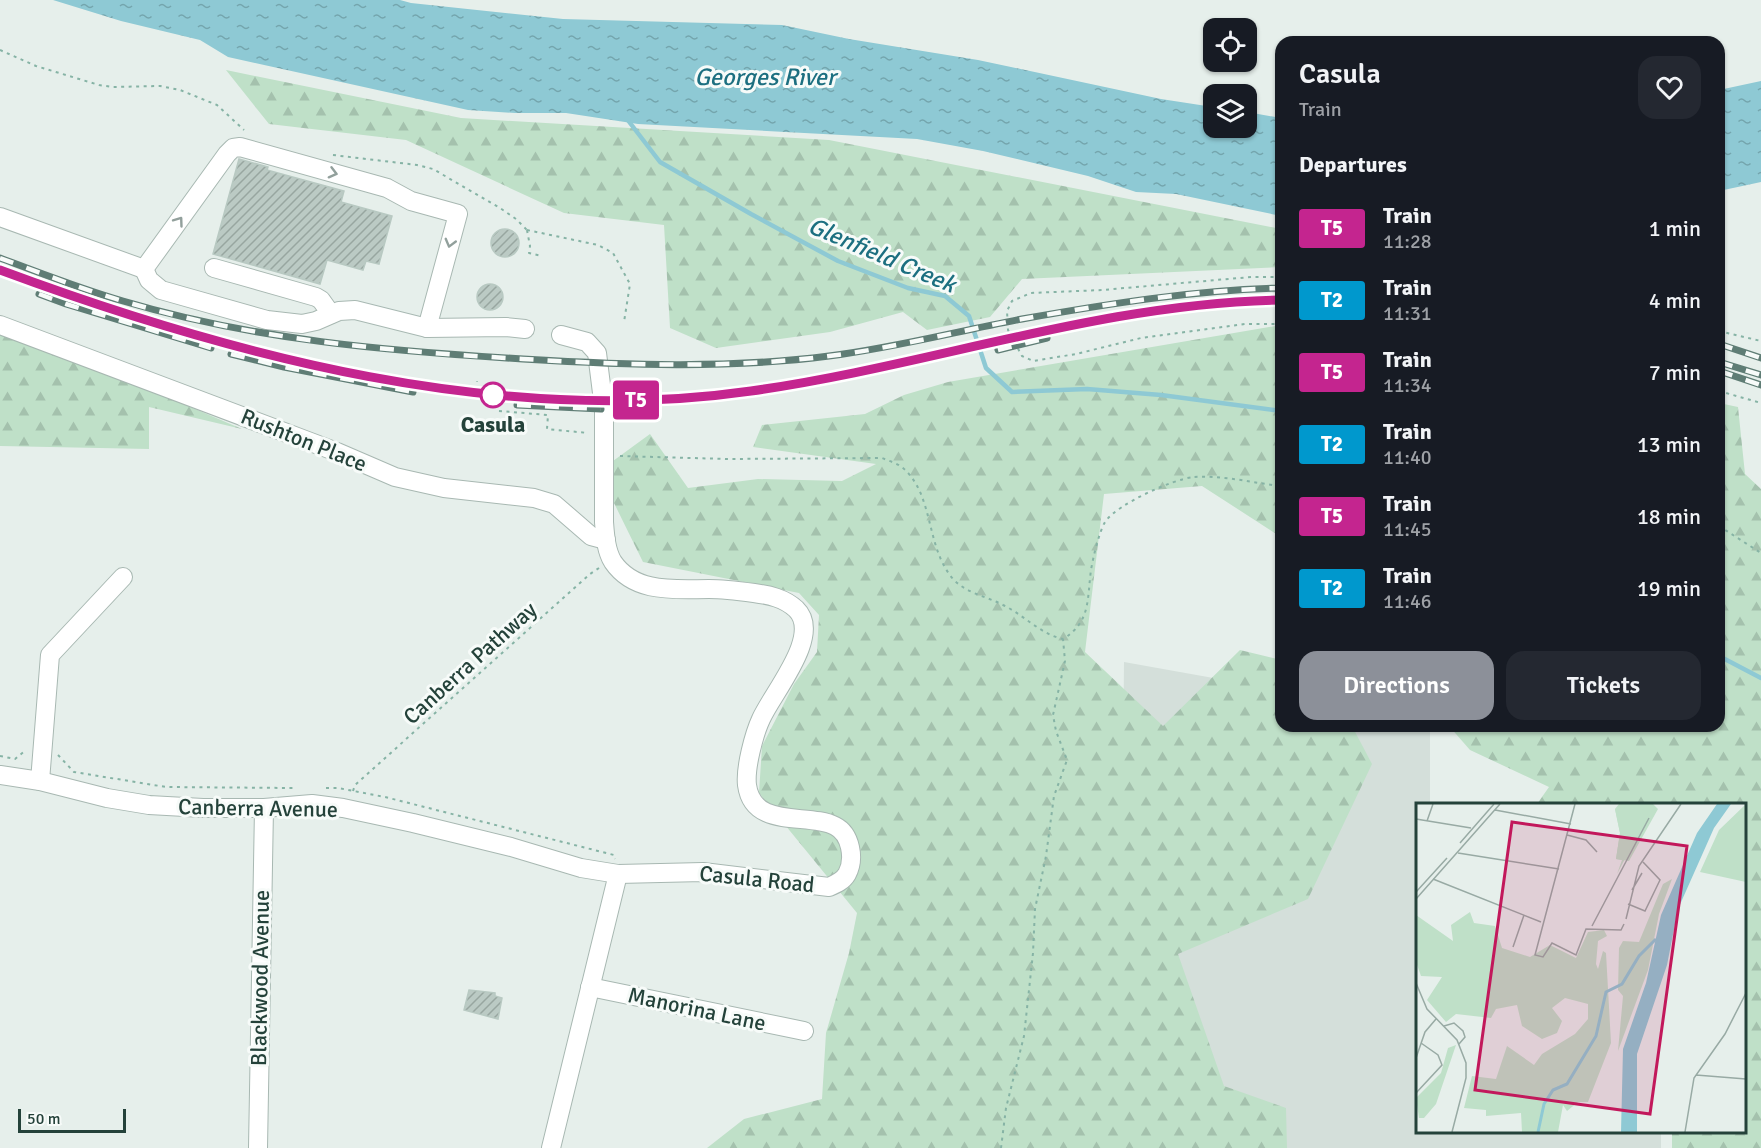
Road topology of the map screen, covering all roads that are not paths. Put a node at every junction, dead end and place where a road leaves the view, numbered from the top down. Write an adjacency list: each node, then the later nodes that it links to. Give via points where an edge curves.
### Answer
1 (0, 217): 3 (street)
2 (214, 268): 4 (street, via 316,297)
3 (144, 269): 4 (street, via 149,280 161,290 267,320 310,324); 6 (street, one-way to 6, via 227,154 240,147 387,188 411,201 458,214)
4 (331, 314): 6 (street, via 355,310)
5 (0, 325): 9 (street, Rushton Place, via 395,477 554,504 591,536)
6 (427, 328): 7 (street)
7 (525, 329)
8 (561, 335): 9 (street, via 587,342 597,353 604,400 599,428)
9 (606, 540): 14 (street, Casula Road, via 612,560 624,574 653,588 757,594 781,599 798,611 803,644 757,730 747,784 765,812 836,826 843,831 851,851 847,874 829,887 703,872)
10 (123, 577): 12 (street, via 50,655)
11 (0, 775): 12 (street, Canberra Avenue)
12 (40, 781): 13 (street, Canberra Avenue, via 149,805)
13 (264, 808): 14 (street, Canberra Avenue, via 312,804 343,808); 17 (street, Blackwood Avenue)
14 (618, 874): 15 (street)
15 (590, 987): 16 (street, Manorina Lane); 18 (street)
16 (804, 1031)
17 (258, 1148)
18 (551, 1148)

